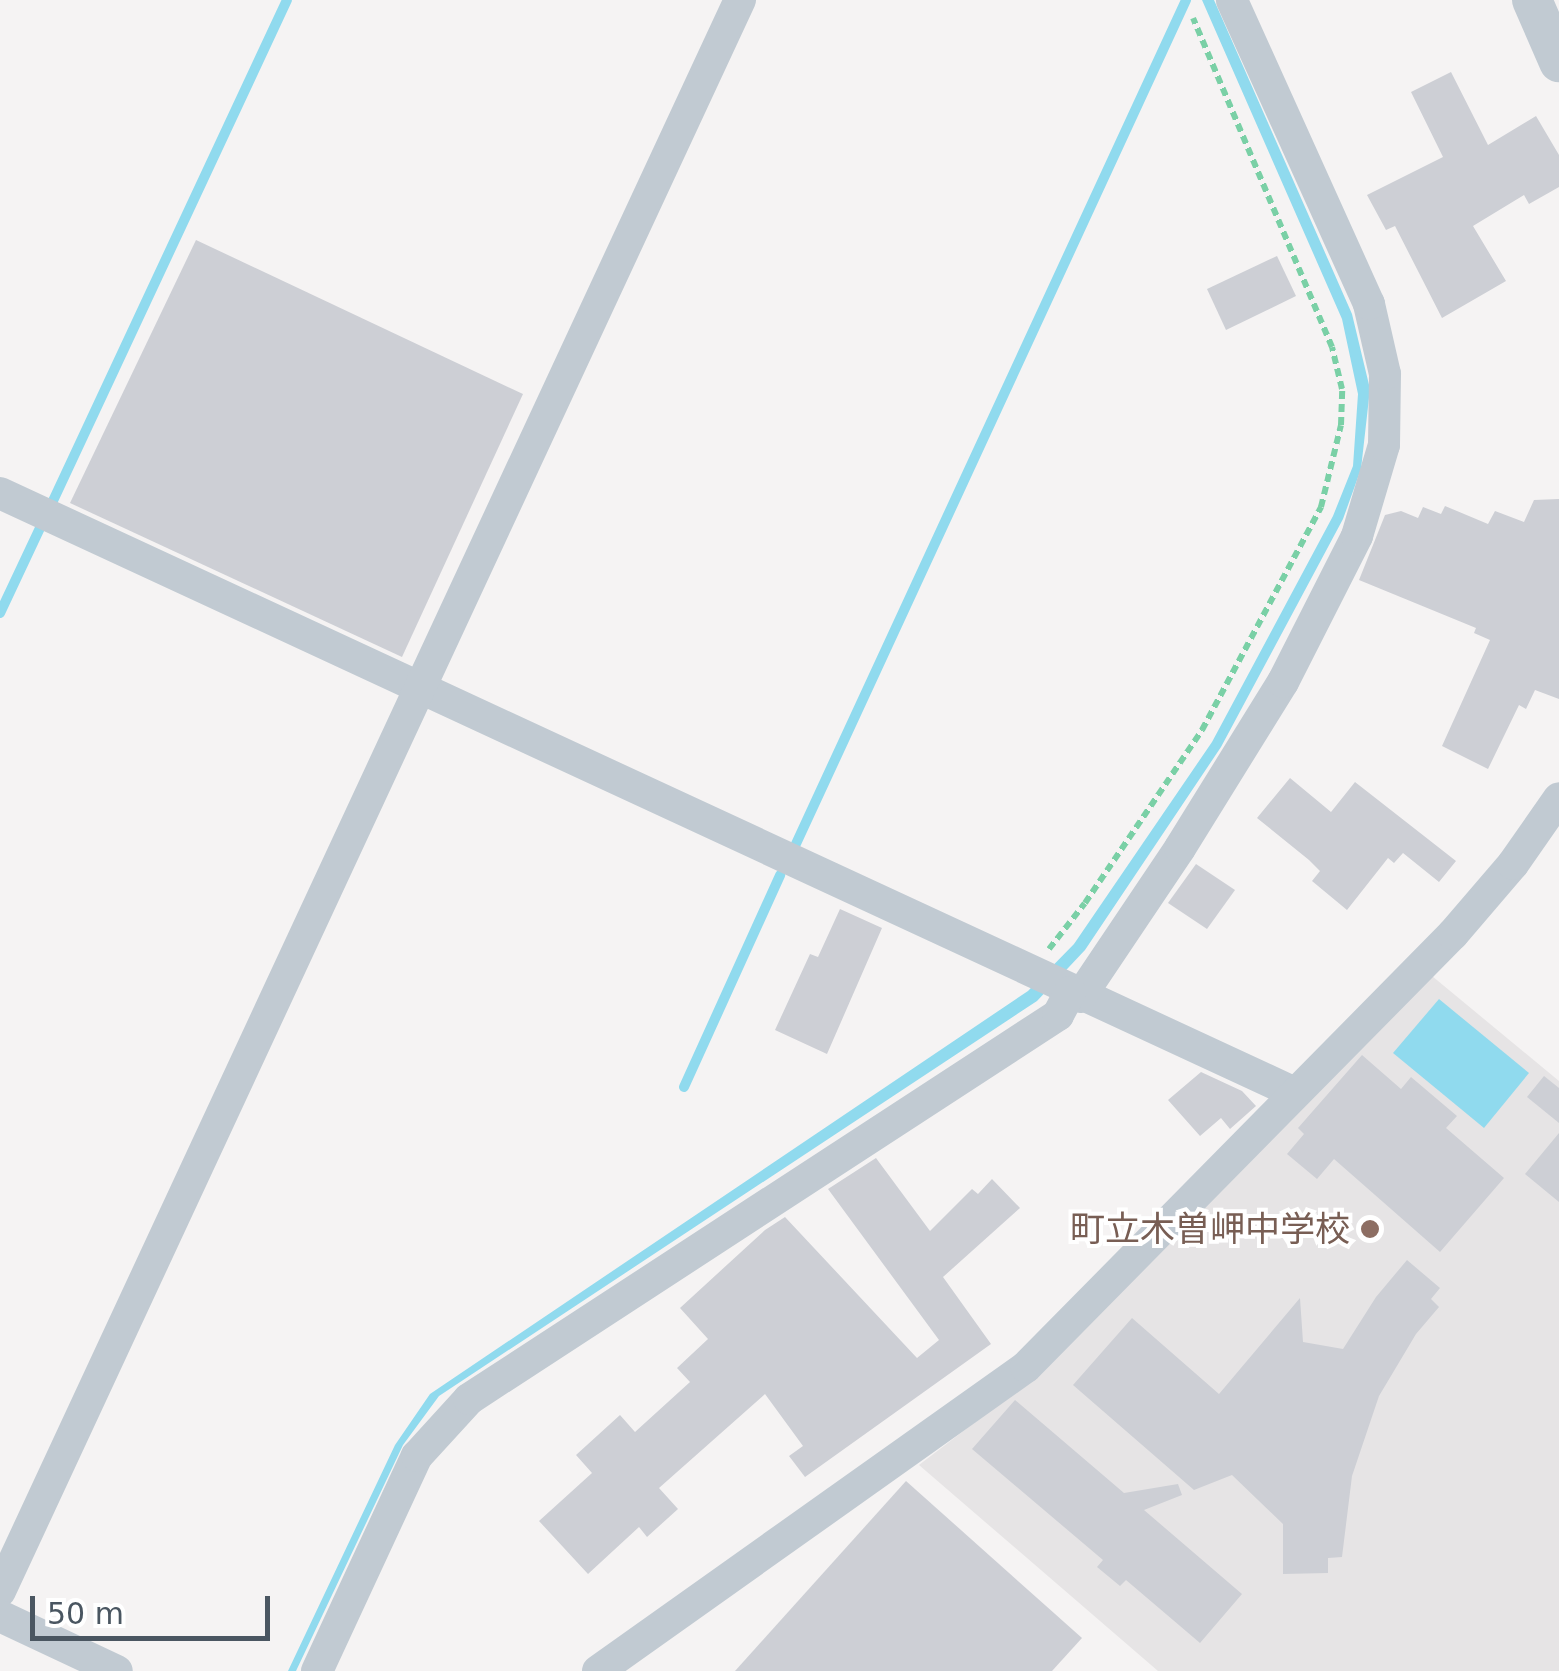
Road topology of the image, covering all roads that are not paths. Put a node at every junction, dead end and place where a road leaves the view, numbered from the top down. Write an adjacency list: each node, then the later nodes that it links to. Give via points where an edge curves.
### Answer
1 (740, 0): 6 (street)
2 (1232, 0): 8 (street, via 1369,304 1385,374 1384,445 1357,536 1283,682 1220,786)
3 (1532, 0): 4 (street)
4 (1559, 62)
5 (0, 493): 6 (street)
6 (419, 688): 8 (street); 10 (street)
7 (1559, 798): 9 (street, via 1453,934)
8 (1056, 985): 9 (street); 13 (street, via 1058,1015 469,1399 417,1456)
9 (1295, 1093): 14 (street, via 1026,1367)
10 (0, 1592)
11 (0, 1616): 12 (street)
12 (117, 1671)
13 (317, 1671)
14 (598, 1671)

